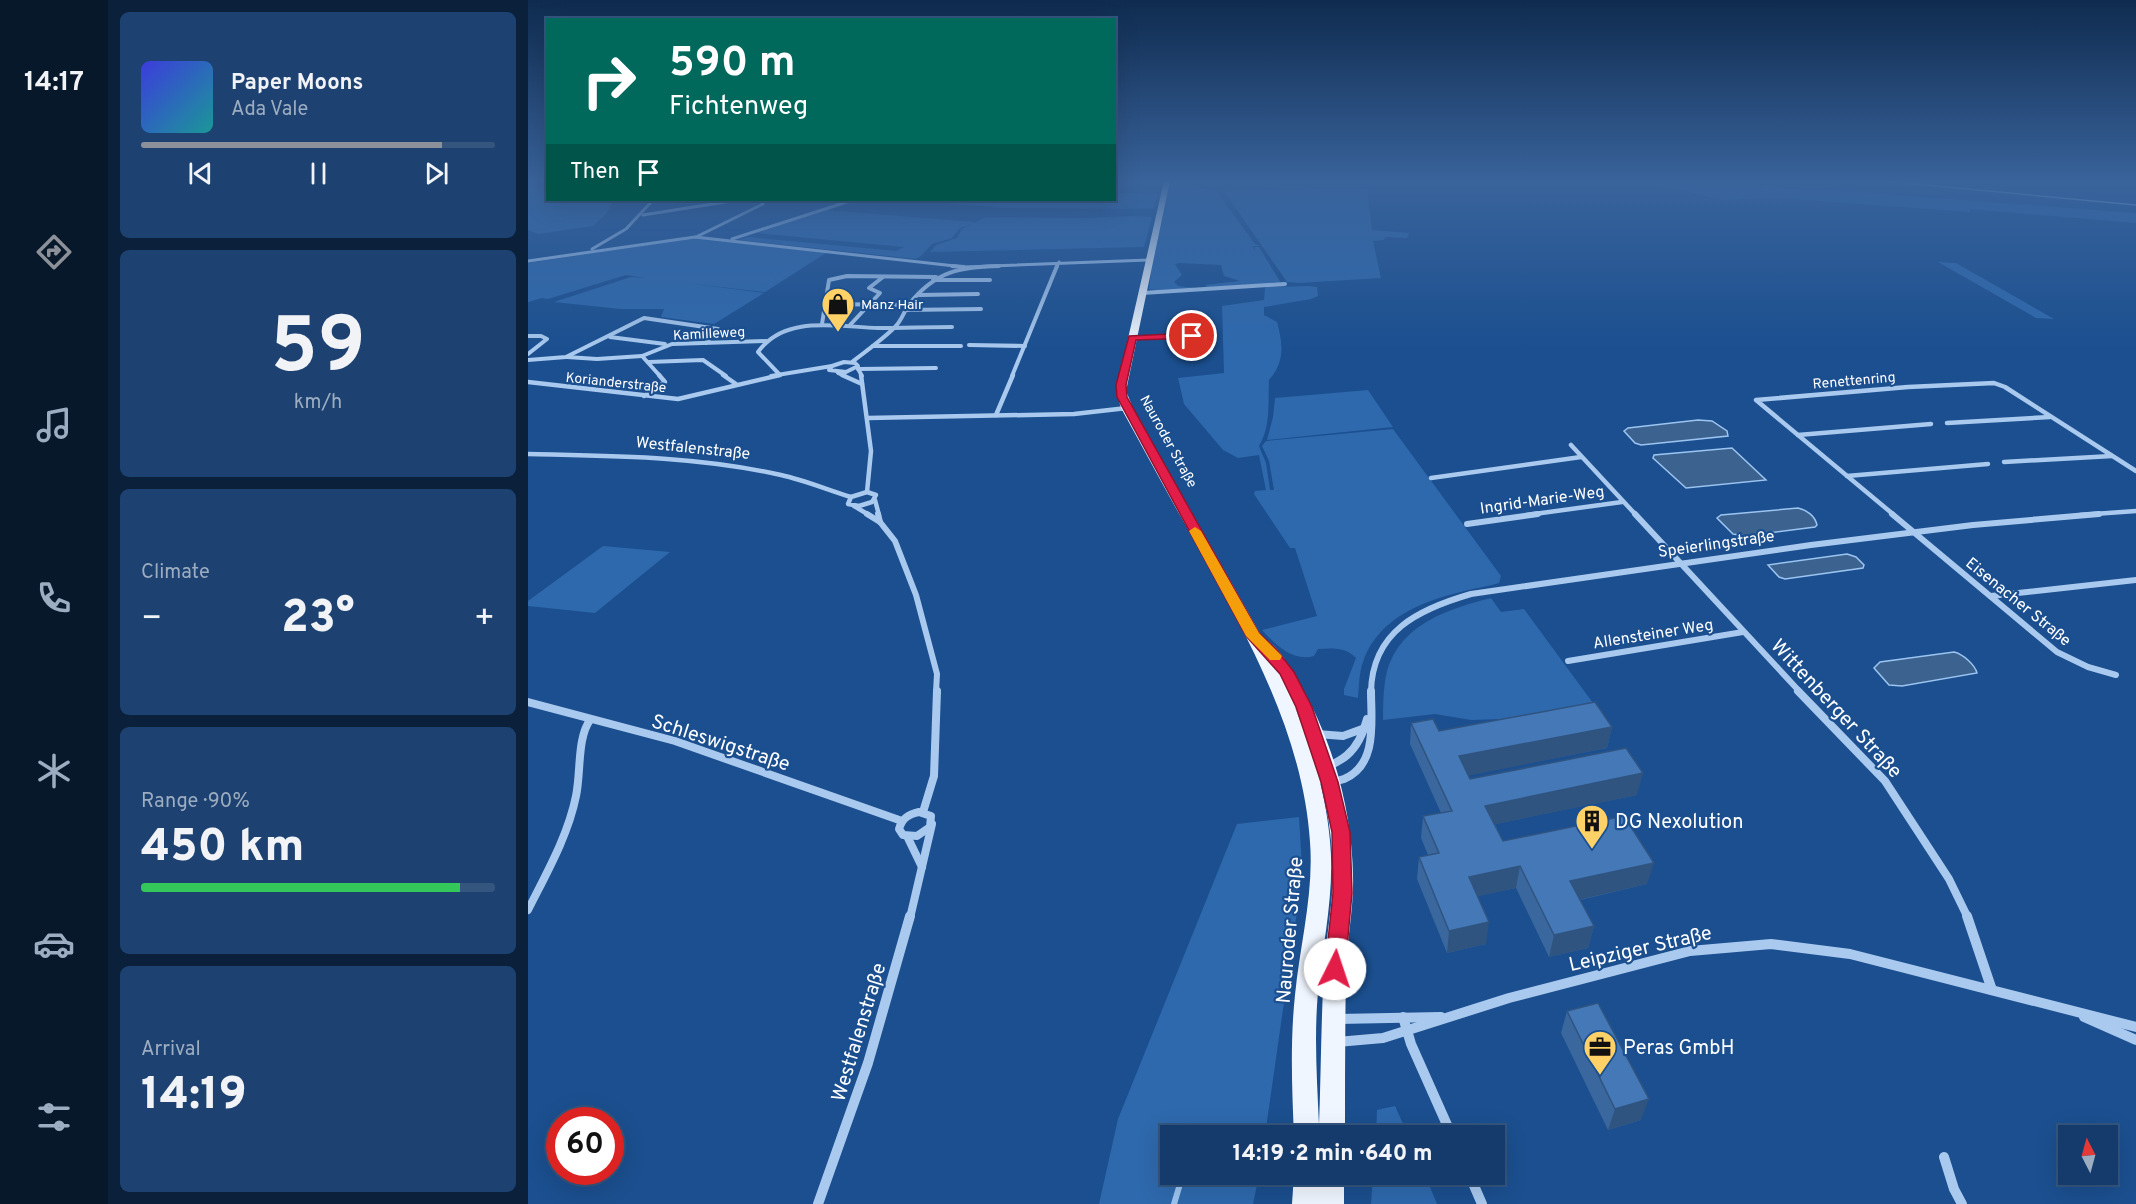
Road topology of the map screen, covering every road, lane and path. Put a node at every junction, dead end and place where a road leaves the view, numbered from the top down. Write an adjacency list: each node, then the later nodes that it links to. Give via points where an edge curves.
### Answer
1 (613, 237): 7 (street)
2 (694, 237): 7 (street)
3 (697, 237): 6 (street)
4 (738, 237): 6 (street)
5 (1153, 237): 8 (main road, Nauroder Straße)
6 (729, 240): 11 (street)
7 (586, 252): 9 (street)
8 (1148, 260): 10 (street); 16 (main road, Nauroder Straße)
9 (528, 261)
10 (1059, 262): 11 (street); 38 (street)
11 (964, 267): 13 (street)
12 (883, 276): 13 (street); 19 (street, via 829,280); 20 (street, via 869,288 880,293)
13 (934, 279): 14 (street); 18 (street)
14 (990, 280)
15 (1286, 284): 16 (street)
16 (1142, 293): 31 (main road, Nauroder Straße)
17 (978, 294): 18 (street)
18 (918, 295): 21 (street)
19 (826, 304): 20 (street); 24 (street)
20 (867, 305): 21 (street); 25 (street, via 861,317)
21 (908, 305): 23 (street)
22 (981, 309): 23 (street)
23 (905, 310): 27 (street)
24 (822, 324): 25 (street, Kamilleweg); 32 (street, Kamilleweg)
25 (850, 325): 27 (street, Kamilleweg)
26 (951, 327): 27 (street, Kamilleweg)
27 (894, 328): 36 (street)
28 (528, 336): 39 (street, via 547,339)
29 (1192, 336): 31 (street)
30 (609, 337): 33 (street, via 644,318 718,329); 34 (street); 41 (street)
31 (1132, 338): 54 (main road, Nauroder Straße, via 1121,385)
32 (766, 341): 33 (street, Kamilleweg); 49 (street, via 758,352)
33 (706, 343): 34 (street, Kamilleweg)
34 (668, 345): 40 (street, Kamilleweg)
35 (969, 345): 38 (street)
36 (873, 346): 37 (street); 44 (street)
37 (961, 346)
38 (1025, 346): 55 (street)
39 (528, 354)
40 (642, 356): 41 (street, Kamilleweg); 43 (street)
41 (566, 357): 42 (street)
42 (528, 360)
43 (649, 362): 51 (street, Korianderstraße, via 703,360); 53 (street, via 665,382)
44 (852, 362): 45 (street, Korianderstraße); 46 (street)
45 (832, 366): 48 (street, via 829,370); 49 (street, Korianderstraße)
46 (857, 368): 47 (street); 48 (street); 52 (street)
47 (936, 368)
48 (837, 373): 52 (street)
49 (779, 374): 51 (street, Korianderstraße)
50 (528, 382): 53 (street, Korianderstraße)
51 (736, 384): 53 (street, Korianderstraße, via 678,399)
52 (862, 384): 57 (street)
53 (644, 396)
54 (1127, 408): 55 (street, via 1074,414); 83 (main road, Nauroder Straße)
55 (996, 415): 57 (street)
56 (2051, 417): 58 (street); 60 (street, Renettenring, via 1994,383 1756,400); 63 (street, Renettenring)
57 (868, 418): 70 (street)
58 (1947, 423)
59 (1931, 424): 60 (street)
60 (1798, 435): 68 (street, Renettenring)
61 (1571, 445): 64 (street, Wittenberger Straße)
62 (528, 454): 71 (street, Westfalenstraße, via 710,462 782,475)
63 (2112, 456): 65 (street); 67 (street, Renettenring)
64 (1581, 457): 69 (street); 73 (street, Wittenberger Straße)
65 (2004, 462)
66 (1988, 464): 68 (street)
67 (2136, 471)
68 (1847, 476): 78 (street, Renettenring)
69 (1431, 478)
70 (867, 492): 71 (street); 72 (street, via 876,495)
71 (851, 497): 74 (street, via 848,504)
72 (875, 500): 74 (street); 76 (street)
73 (1622, 502): 77 (street, Ingrid-Marie-Weg); 79 (street, Wittenberger Straße)
74 (854, 506): 76 (street)
75 (2136, 512): 78 (street, Speierlingstraße)
76 (880, 522): 92 (street, via 895,541 916,595 938,674 934,776)
77 (1467, 524)
78 (1914, 532): 79 (street, Speierlingstraße); 81 (street, Eisenacher Straße)
79 (1679, 562): 82 (street, Wittenberger Straße); 87 (street, Speierlingstraße, via 1487,590 1438,604 1410,620 1383,646 1372,669)
80 (2136, 580): 81 (street)
81 (1990, 596): 85 (street, Eisenacher Straße, via 2057,652)
82 (1743, 632): 84 (street, Allensteiner Weg); 98 (street, Wittenberger Straße, via 1898,798 1954,887)
83 (1253, 636): 90 (main road, Nauroder Straße, via 1287,672); 91 (main road, Nauroder Straße)
84 (1568, 661)
85 (2116, 675)
86 (528, 702): 88 (street, Schleswigstraße)
87 (1369, 710): 89 (street, Speierlingstraße); 91 (street, Speierlingstraße, via 1370,750 1365,765 1351,777)
88 (590, 720): 93 (street, Schleswigstraße, via 675,741); 97 (street, via 583,730 576,797 556,852)
89 (1366, 728): 90 (street, via 1343,736); 91 (street, Speierlingstraße, via 1354,751)
90 (1313, 733): 91 (main road, Nauroder Straße)
91 (1321, 775): 103 (main road, Nauroder Straße); 103 (main road, Nauroder Straße, via 1341,832 1343,876 1337,942)
92 (923, 812): 93 (street); 94 (street, via 931,816)
93 (902, 821): 95 (street, via 899,829)
94 (932, 824): 95 (street, via 922,834); 96 (street, Westfalenstraße)
95 (907, 836): 96 (street)
96 (922, 868): 113 (street, Westfalenstraße, via 887,1006 852,1116)
97 (528, 910)
98 (1992, 990): 99 (street, Leipziger Straße); 101 (street, Leipziger Straße, via 1850,954 1761,944 1721,946 1674,955)
99 (2052, 1006): 102 (street, Leipziger Straße); 105 (street, Leipziger Straße)
100 (1403, 1017): 101 (street, Leipziger Straße); 103 (street, Leipziger Straße); 104 (street)
101 (1448, 1017): 104 (street, Leipziger Straße)
102 (2136, 1027)
103 (1321, 1028): 104 (street, Leipziger Straße, via 1371,1040); 106 (main road); 107 (main road)
104 (1407, 1031): 108 (street)
105 (2136, 1040)
106 (1308, 1125)
107 (1331, 1125)
108 (1447, 1125)
109 (1944, 1157): 117 (street)
110 (1307, 1185): 114 (main road)
111 (1331, 1185): 115 (main road)
112 (1474, 1185): 116 (street)
113 (818, 1204)
114 (1306, 1204)
115 (1330, 1204)
116 (1482, 1204)
117 (1962, 1204)

